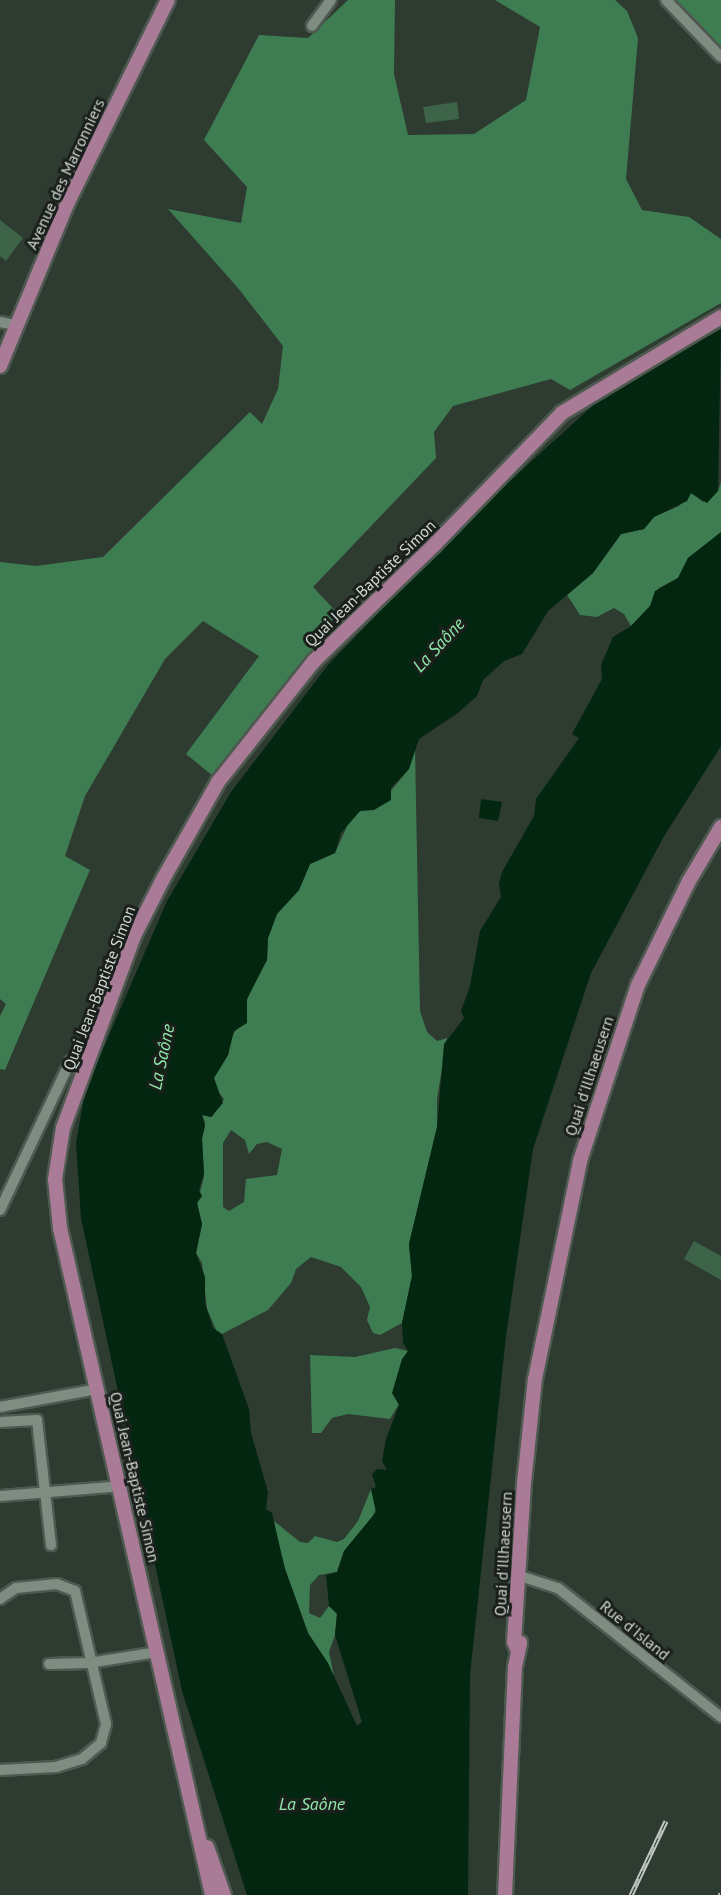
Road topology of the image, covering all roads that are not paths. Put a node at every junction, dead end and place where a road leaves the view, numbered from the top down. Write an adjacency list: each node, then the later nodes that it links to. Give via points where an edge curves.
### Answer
1 (168, 0): 8 (main road, Avenue des Marronniers, via 68,202)
2 (332, 0): 4 (street)
3 (666, 0): 5 (street)
4 (312, 26)
5 (721, 57)
6 (721, 317): 12 (main road, Quai Jean-Baptiste Simon, via 562,413 314,661 218,782 134,936)
7 (0, 322): 8 (street)
8 (16, 325): 9 (main road, Avenue des Marronniers)
9 (4, 341): 10 (main road, Avenue des Marronniers)
10 (1, 360)
11 (721, 827): 21 (main road, Quai d'Illhaeusern, via 650,958 604,1079 561,1238 537,1364 526,1453)
12 (89, 1056): 13 (street, via 79,1055 70,1062); 14 (main road, Quai Jean-Baptiste Simon, via 63,1128 55,1179 60,1228)
13 (0, 1210)
14 (98, 1389): 15 (street); 17 (main road, Quai Jean-Baptiste Simon)
15 (0, 1407)
16 (0, 1422): 18 (street, via 37,1420)
17 (121, 1486): 18 (street); 23 (main road, Quai Jean-Baptiste Simon)
18 (47, 1492): 19 (street); 20 (street)
19 (0, 1496)
20 (51, 1545)
21 (523, 1576): 26 (street, Rue d'Island, via 558,1588); 31 (main road, Quai d'Illhaeusern)
22 (0, 1599): 24 (street, via 16,1588 57,1584 75,1591)
23 (158, 1652): 24 (street); 28 (main road, Quai Jean-Baptiste Simon)
24 (93, 1663): 25 (street); 27 (street, via 106,1724 94,1751 56,1767)
25 (49, 1664)
26 (720, 1714)
27 (0, 1770)
28 (196, 1823): 29 (main road, Quai Jean-Baptiste Simon); 30 (main road, Quai Jean-Baptiste Simon)
29 (212, 1895)
30 (225, 1895)
31 (505, 1895)

